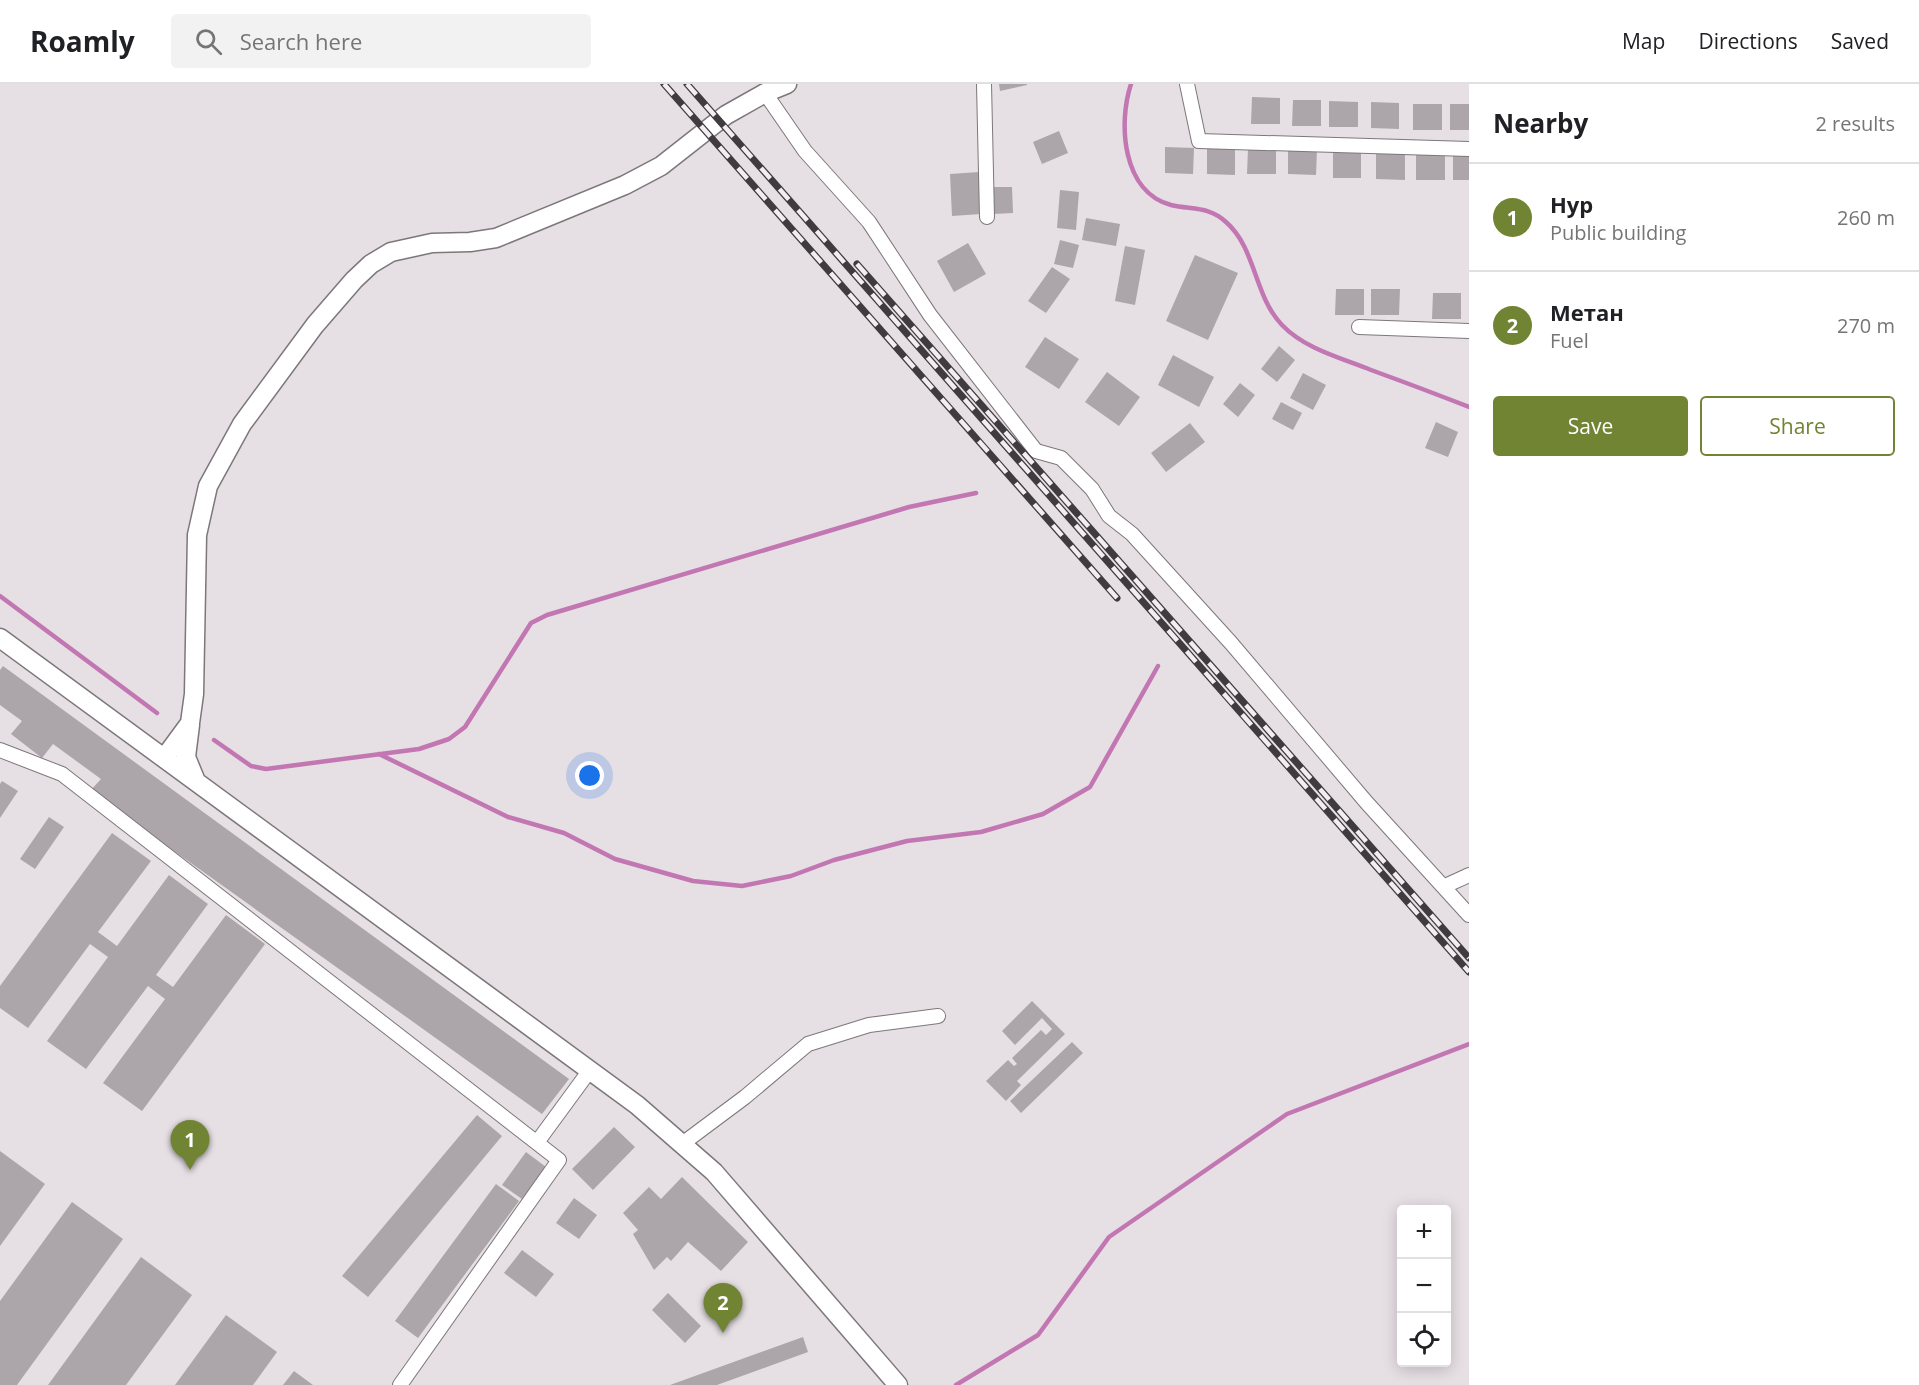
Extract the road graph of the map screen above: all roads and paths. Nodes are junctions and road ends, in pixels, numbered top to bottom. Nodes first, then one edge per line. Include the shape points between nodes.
1 (787, 84) edge
2 (984, 84) edge
3 (1187, 84) edge
4 (765, 93) junction
5 (1469, 149) edge
6 (987, 217) dead end
7 (1359, 327) dead end
8 (1469, 331) edge
9 (0, 638) edge
10 (190, 723) junction
11 (0, 750) edge
12 (165, 757) junction
13 (195, 780) junction
14 (1469, 875) edge
15 (1445, 886) junction
16 (1469, 915) edge
17 (938, 1016) dead end
18 (590, 1070) junction
19 (538, 1141) junction
20 (682, 1143) junction
21 (400, 1385) edge
22 (898, 1385) edge

1 - 4 main road
2 - 6 street
3 - 5 street via 1198,141
4 - 10 main road via 726,115 661,166 625,185 496,238 432,243 391,252 354,280 315,324 242,424 208,486 197,535
4 - 15 street via 805,151 869,222 930,315 1035,451 1061,458 1092,489 1109,516 1132,534 1231,643 1367,803
7 - 8 street
9 - 12 main road
10 - 12 main road
10 - 13 main road via 186,757
11 - 19 street via 62,774
12 - 13 main road
13 - 18 main road
14 - 15 street
15 - 16 street
17 - 20 street via 869,1025 808,1044
18 - 19 street
18 - 20 main road
19 - 21 street via 560,1160
20 - 22 main road via 714,1172

